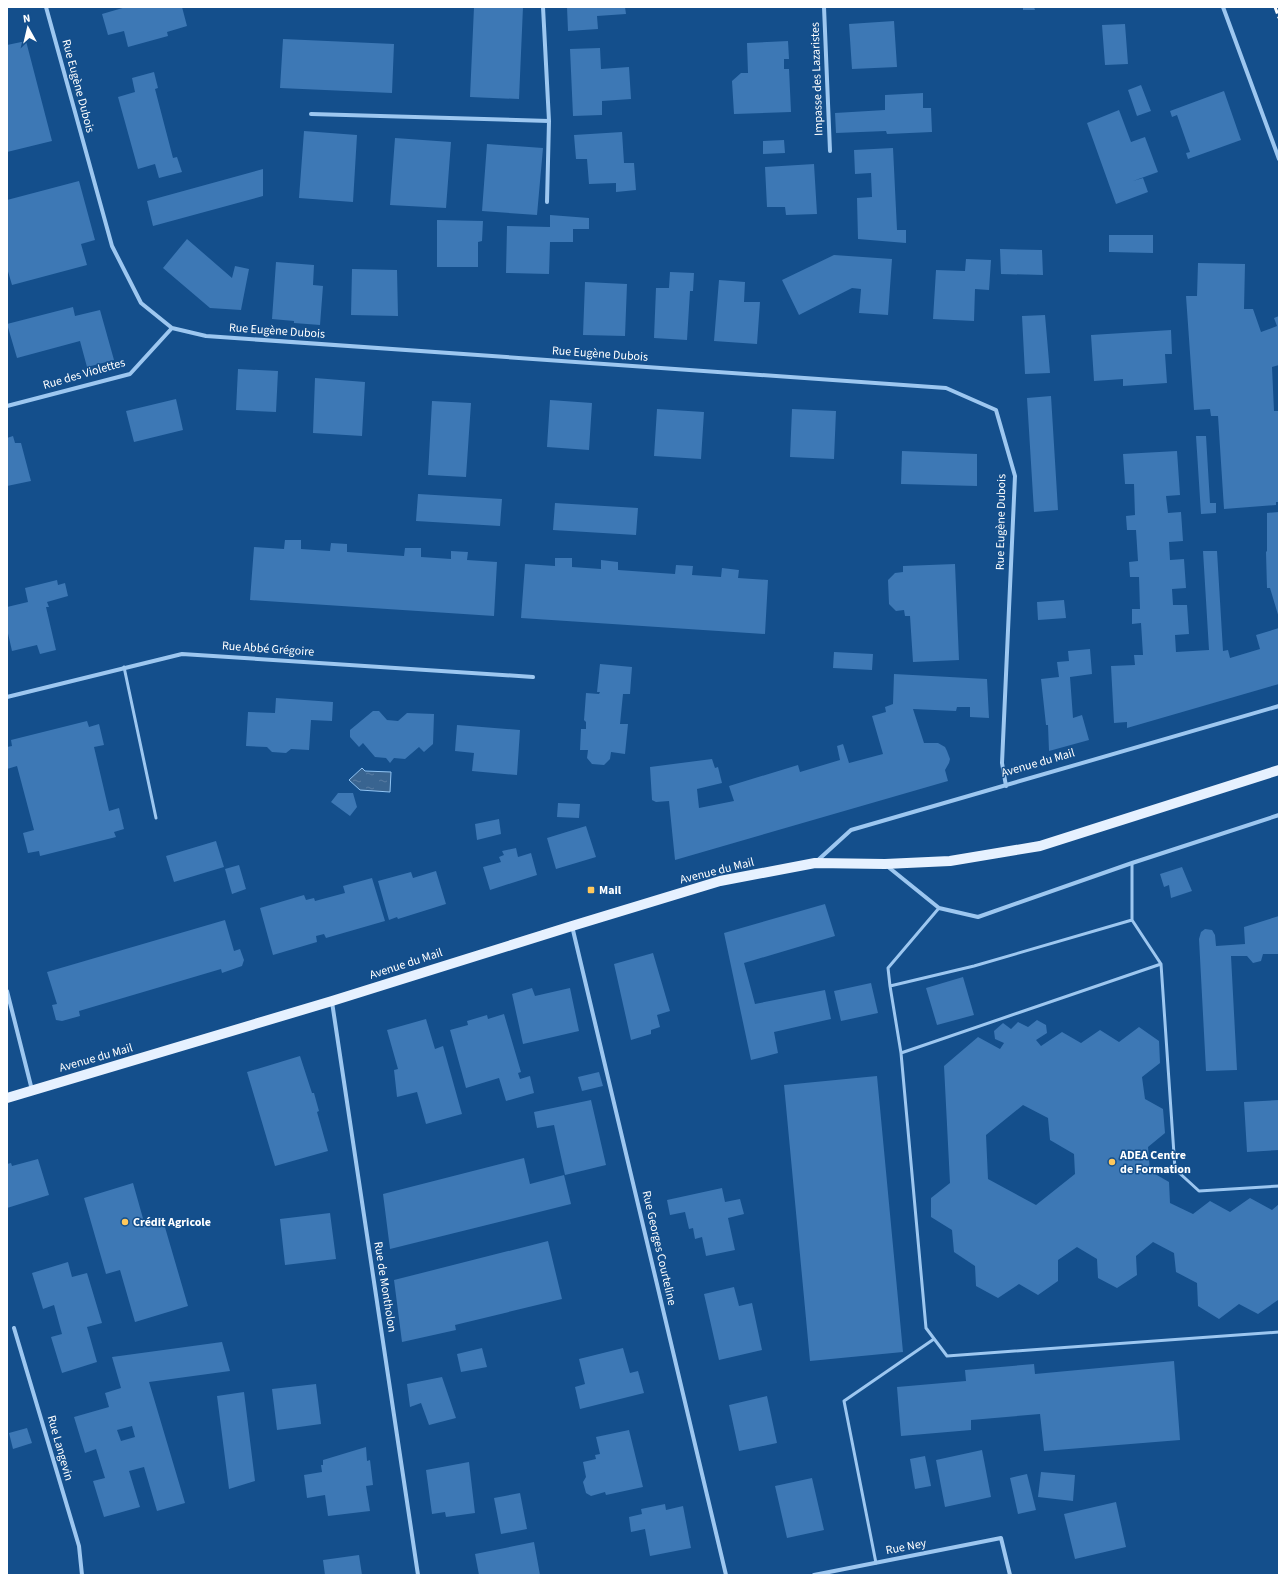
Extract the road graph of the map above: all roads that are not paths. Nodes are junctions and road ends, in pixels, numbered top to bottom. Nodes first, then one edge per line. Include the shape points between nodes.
1 (46, 7) edge
2 (543, 7) edge
3 (824, 7) edge
4 (1223, 7) edge
5 (311, 114) dead end
6 (549, 121) junction
7 (830, 151) dead end
8 (1279, 159) edge
9 (548, 202) dead end
10 (172, 328) junction
11 (7, 406) edge
12 (124, 667) junction
13 (533, 677) dead end
14 (7, 697) edge
15 (1279, 706) edge
16 (1279, 770) edge
17 (1006, 786) junction
18 (1279, 815) edge
19 (156, 818) dead end
20 (814, 863) junction
21 (885, 864) junction
22 (1132, 864) junction
23 (939, 908) junction
24 (1132, 920) junction
25 (572, 926) junction
26 (1161, 964) junction
27 (890, 986) junction
28 (7, 991) edge
29 (332, 1001) junction
30 (901, 1054) junction
31 (32, 1090) junction
32 (7, 1098) edge
33 (1279, 1186) edge
34 (14, 1328) dead end
35 (1279, 1332) edge
36 (934, 1339) junction
37 (876, 1563) junction
38 (82, 1575) edge
39 (418, 1575) edge
40 (726, 1575) edge
41 (814, 1575) edge
42 (1010, 1575) edge

1 - 10 street, Rue Eugène Dubois via 112,246 141,303
2 - 6 street
3 - 7 street, Impasse des Lazaristes
4 - 8 street
5 - 6 street
6 - 9 street
10 - 11 street, Rue des Violettes via 130,374
10 - 17 street, Rue Eugène Dubois via 206,336 946,388 996,410 1014,476 1002,763
12 - 13 street, Rue Abbé Grégoire via 182,654
12 - 14 street, Rue Abbé Grégoire
12 - 19 lane
15 - 17 street, Avenue du Mail
16 - 21 main road, Avenue du Mail via 1040,846 950,861
17 - 20 street, Avenue du Mail via 850,830
18 - 22 street
20 - 21 main road, Avenue du Mail
20 - 25 main road, Avenue du Mail via 720,881
21 - 23 street
22 - 23 street via 978,917
22 - 24 lane
23 - 27 lane via 888,968
24 - 26 lane
24 - 27 lane via 974,966
25 - 29 main road, Avenue du Mail
25 - 40 street, Rue Georges Courteline
26 - 30 lane
26 - 33 lane via 1175,1169 1199,1191
27 - 30 lane
28 - 31 street
29 - 31 main road, Avenue du Mail
29 - 39 street, Rue de Montholon
30 - 36 lane via 926,1328
31 - 32 main road, Avenue du Mail
34 - 38 street, Rue Langevin via 79,1546
35 - 36 lane via 947,1356
36 - 37 lane via 844,1401
37 - 41 street, Rue Ney
37 - 42 street, Rue Ney via 1001,1538

